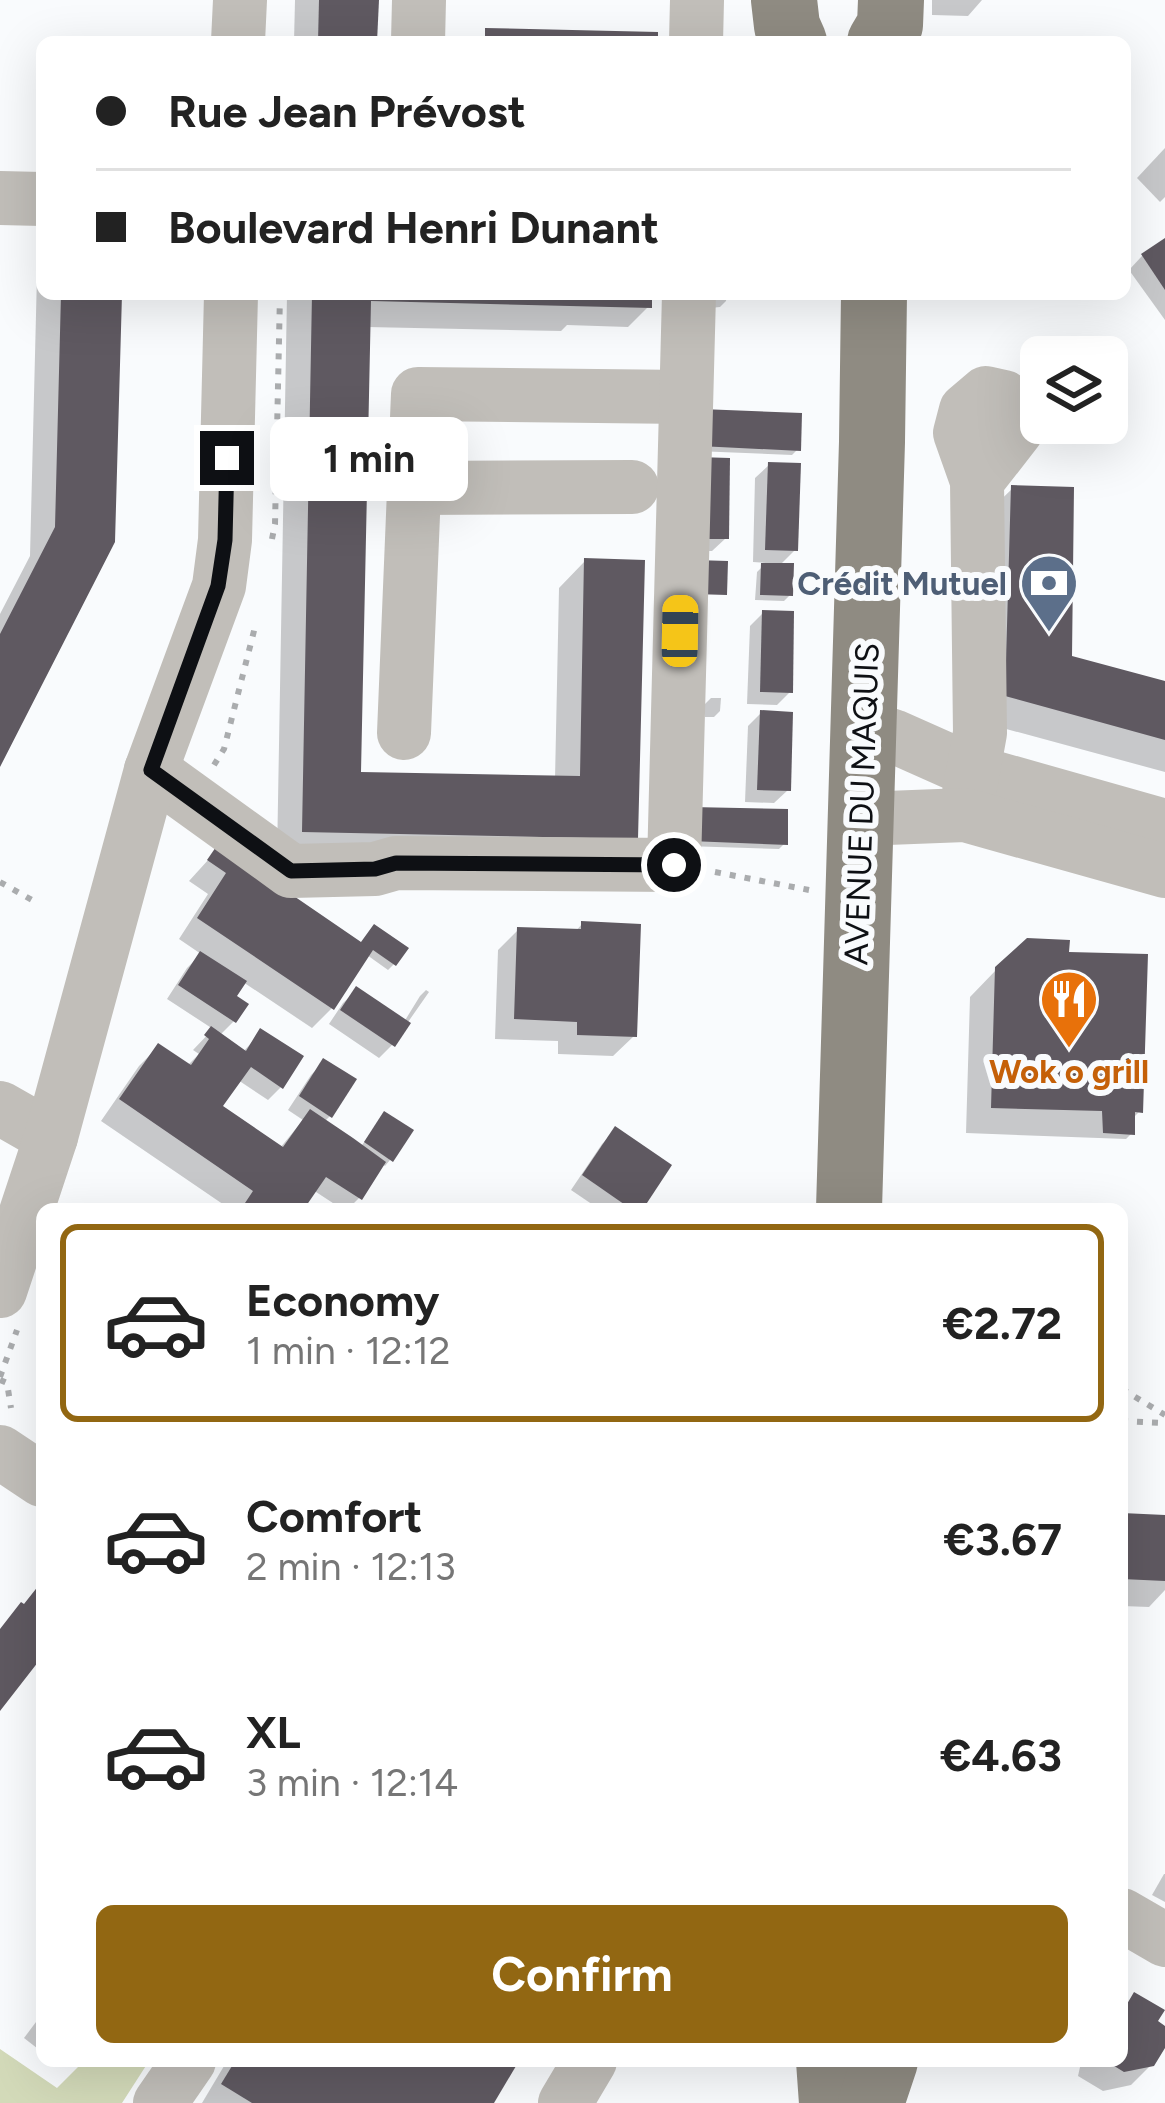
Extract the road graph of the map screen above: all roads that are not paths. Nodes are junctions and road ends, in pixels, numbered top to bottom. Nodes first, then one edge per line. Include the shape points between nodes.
1 (240, 0) edge
2 (419, 0) edge
3 (698, 0) edge
4 (784, 0) edge
5 (891, 0) edge
6 (238, 36) edge
7 (418, 36) edge
8 (696, 36) edge
9 (792, 36) edge
10 (884, 36) edge
11 (0, 198) edge
12 (36, 199) edge
13 (231, 300) edge
14 (689, 300) edge
15 (845, 300) edge
16 (874, 300) edge
17 (686, 397) junction
18 (871, 400) junction
19 (977, 481) dead end
20 (632, 487) dead end
21 (414, 488) junction
22 (863, 726) junction
23 (404, 734) dead end
24 (151, 770) junction
25 (970, 794) junction
26 (861, 820) junction
27 (1165, 826) edge
28 (1165, 871) edge
29 (0, 1108) edge
30 (51, 1137) junction
31 (849, 1203) edge
32 (0, 1291) edge
33 (0, 1452) edge
34 (36, 1476) edge
35 (1128, 1918) edge
36 (1165, 1940) edge
37 (185, 2067) edge
38 (586, 2067) edge
39 (829, 2067) edge
40 (884, 2067) edge
41 (160, 2103) edge
42 (565, 2103) edge
43 (832, 2103) edge
44 (871, 2103) edge

1 - 6 street
2 - 7 street
3 - 8 street
4 - 9 main road
5 - 10 main road
11 - 12 street
13 - 24 street via 218,586
14 - 17 street
15 - 18 main road, AVENUE DU MAQUIS
16 - 18 main road, AVENUE DU MAQUIS
17 - 21 street via 418,394
17 - 24 street via 674,865 396,863 291,871
18 - 22 main road, AVENUE DU MAQUIS
19 - 25 street via 980,708
20 - 21 street
21 - 23 street
22 - 25 street via 892,736
22 - 26 main road, AVENUE DU MAQUIS
24 - 30 street
25 - 26 street
25 - 27 street
25 - 28 street
26 - 31 main road, AVENUE DU MAQUIS
29 - 30 street
30 - 32 street
33 - 34 street
35 - 36 street
37 - 41 street
38 - 42 street
39 - 43 main road
40 - 44 main road

